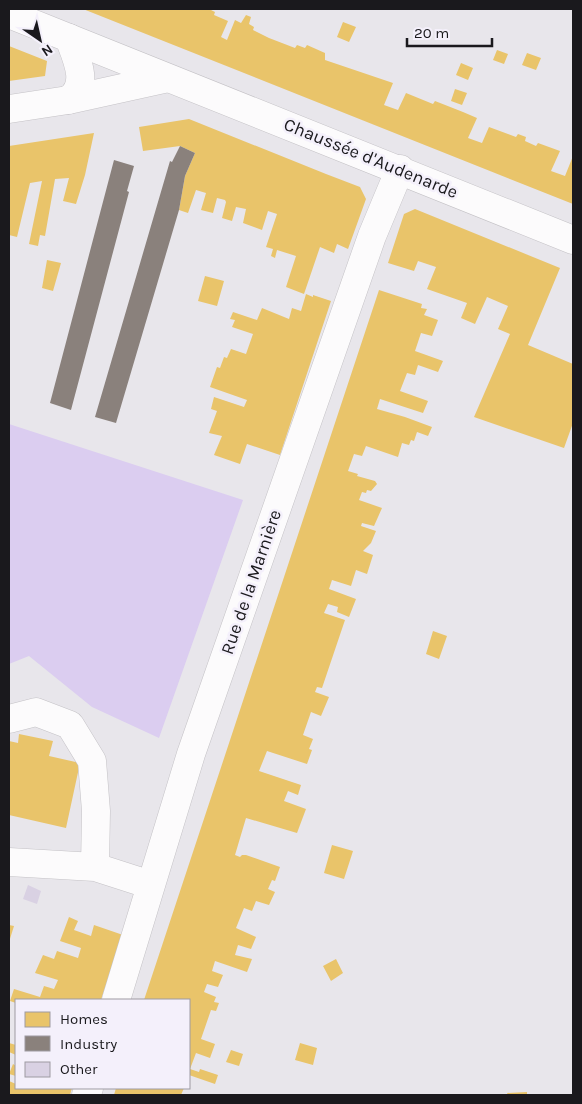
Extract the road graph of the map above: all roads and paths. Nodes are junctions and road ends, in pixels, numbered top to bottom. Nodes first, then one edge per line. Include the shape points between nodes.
1 (9, 14) edge
2 (69, 38) junction
3 (168, 78) junction
4 (68, 100) junction
5 (9, 109) edge
6 (400, 169) junction
7 (573, 240) edge
8 (9, 718) edge
9 (9, 862) edge
10 (95, 867) junction
11 (151, 885) junction
12 (116, 999) edge

1 - 2 street, Chaussée d'Audenarde
2 - 3 street, Chaussée d'Audenarde
2 - 4 street via 80,70 80,83 75,96
3 - 4 street
3 - 6 street, Chaussée d'Audenarde
4 - 5 street
6 - 7 street, Chaussée d'Audenarde
6 - 11 street, Rue de la Marnière via 372,236 194,744
8 - 10 street via 36,712 70,725 92,761 96,811
9 - 10 street
10 - 11 street
11 - 12 street, Rue de la Marnière

